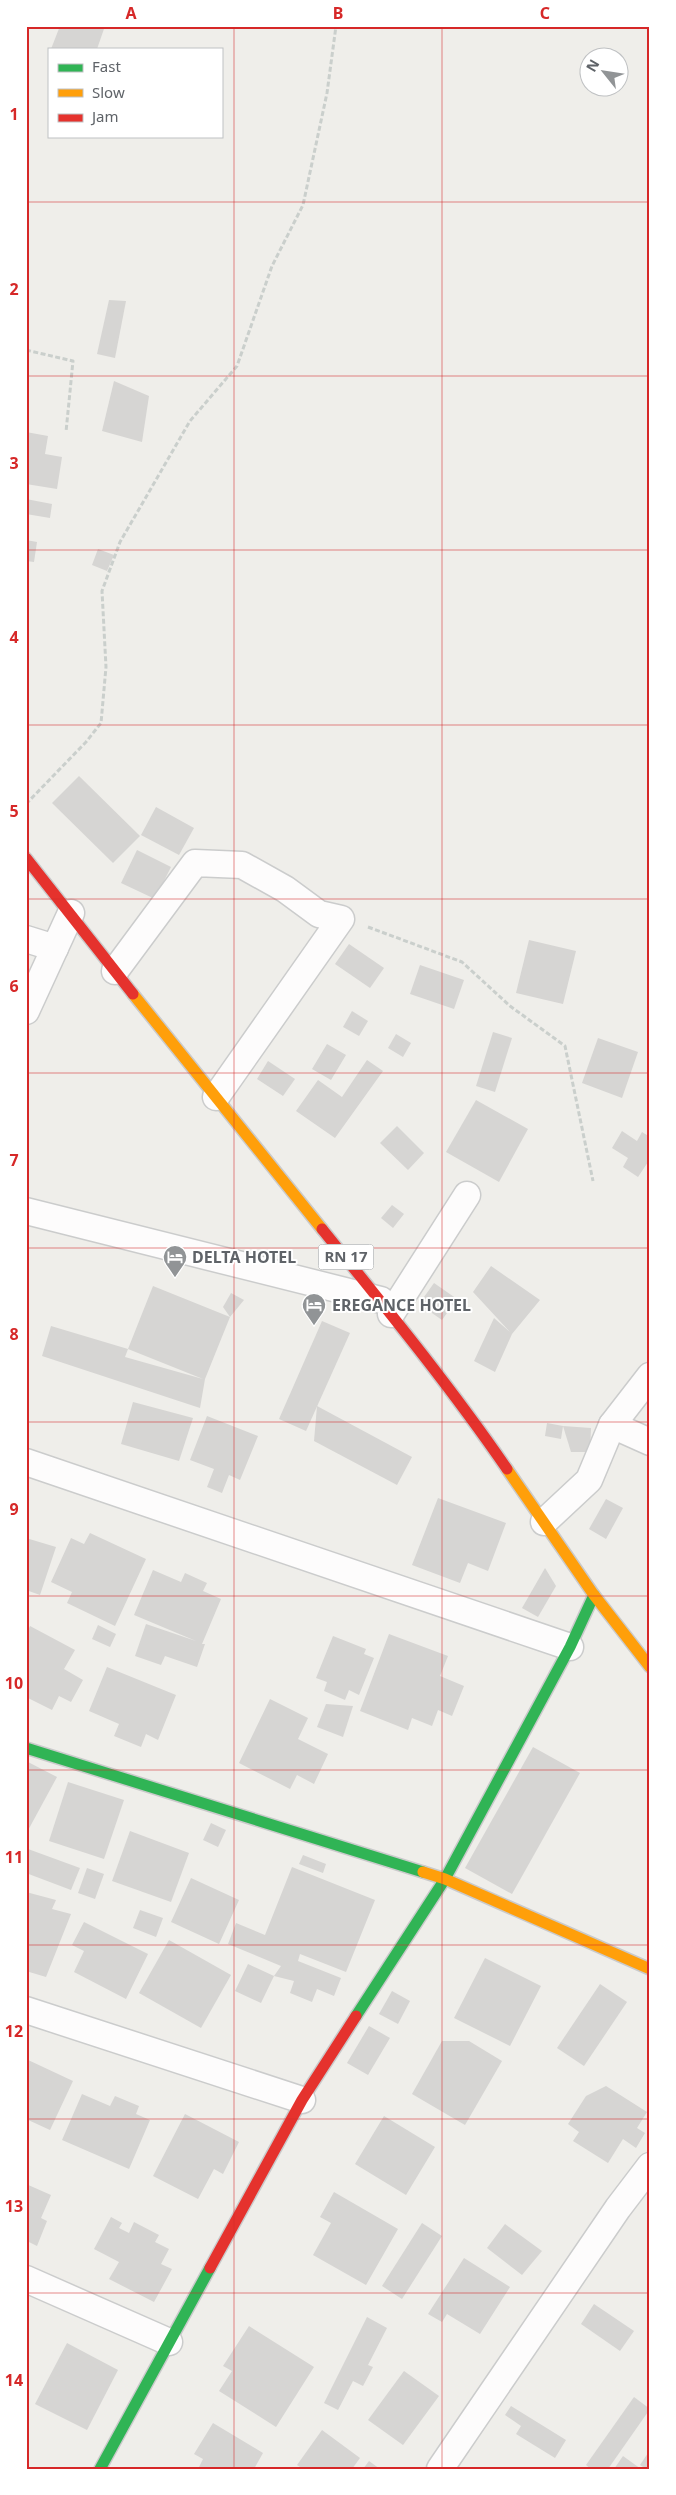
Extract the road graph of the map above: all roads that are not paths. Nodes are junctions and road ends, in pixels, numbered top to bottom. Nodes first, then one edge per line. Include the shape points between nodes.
1 (26, 858) edge
2 (71, 913) junction
3 (26, 940) edge
4 (55, 948) junction
5 (115, 971) junction
6 (26, 1011) edge
7 (216, 1097) junction
8 (467, 1195) dead end
9 (26, 1211) edge
10 (386, 1307) junction
11 (650, 1376) edge
12 (612, 1425) junction
13 (650, 1442) edge
14 (26, 1462) edge
15 (544, 1522) junction
16 (594, 1595) junction
17 (570, 1647) junction
18 (650, 1667) edge
19 (26, 1748) edge
20 (445, 1879) junction
21 (650, 1969) edge
22 (26, 2010) edge
23 (302, 2100) junction
24 (650, 2166) edge
25 (26, 2279) edge
26 (169, 2342) junction
27 (100, 2469) edge
28 (440, 2469) edge

1 - 2 street, RN 17
2 - 4 street
2 - 5 street, RN 17
3 - 4 street
4 - 6 street
5 - 7 street, RN 17
5 - 7 street via 195,863 242,865 285,888 319,914 341,920
7 - 10 street, RN 17
8 - 10 street
9 - 10 street
10 - 15 street, RN 17 via 481,1430
11 - 12 street
12 - 13 street
12 - 15 street via 589,1480
14 - 17 street
15 - 16 street, RN 17
16 - 17 street
16 - 18 street, RN 17
17 - 20 street
19 - 20 street
20 - 21 street
20 - 23 street
22 - 23 street
23 - 26 street
24 - 28 street
25 - 26 street
26 - 27 street

